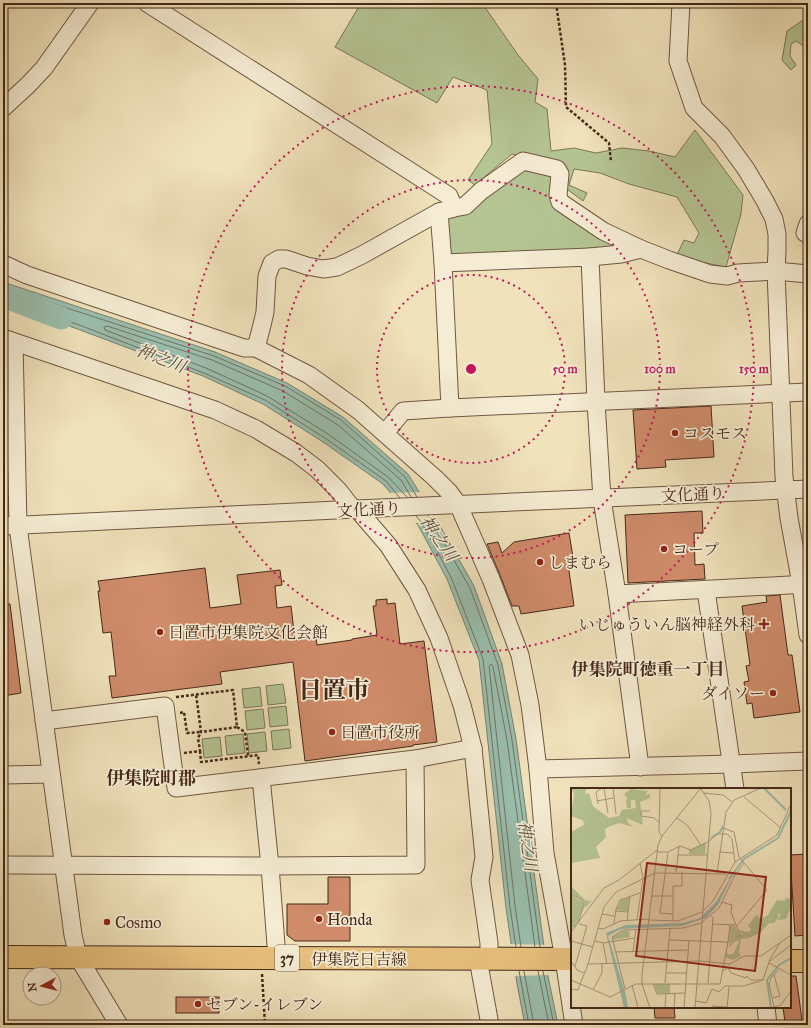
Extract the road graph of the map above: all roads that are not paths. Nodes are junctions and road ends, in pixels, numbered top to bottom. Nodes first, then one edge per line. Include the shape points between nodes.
1 (90, 3) edge
2 (147, 3) edge
3 (681, 3) edge
4 (3, 108) edge
5 (447, 210) junction
6 (808, 224) edge
7 (808, 234) edge
8 (641, 249) junction
9 (590, 257) junction
10 (444, 263) junction
11 (3, 264) edge
12 (776, 271) junction
13 (808, 274) edge
14 (9, 340) edge
15 (256, 348) junction
16 (808, 392) edge
17 (780, 393) junction
18 (596, 402) junction
19 (450, 408) junction
20 (10, 422) edge
21 (385, 433) junction
22 (808, 489) edge
23 (786, 490) junction
24 (602, 499) junction
25 (458, 504) junction
26 (359, 509) junction
27 (11, 526) edge
28 (804, 584) edge
29 (706, 590) junction
30 (617, 594) junction
31 (808, 635) edge
32 (44, 721) junction
33 (473, 748) junction
34 (415, 759) junction
35 (808, 761) edge
36 (732, 764) junction
37 (640, 767) junction
38 (538, 769) junction
39 (51, 774) junction
40 (3, 775) edge
41 (261, 778) junction
42 (735, 788) edge
43 (3, 865) edge
44 (63, 865) junction
45 (270, 866) junction
46 (3, 957) edge
47 (78, 957) junction
48 (269, 958) junction
49 (488, 959) junction
50 (563, 959) edge
51 (791, 961) edge
52 (808, 961) edge
53 (571, 1007) edge
54 (571, 1008) edge
55 (766, 1008) edge
56 (119, 1025) edge
57 (490, 1025) edge
58 (574, 1025) edge
59 (768, 1025) edge

1 - 4 street via 44,68
2 - 5 street via 449,196
3 - 12 street via 678,61 694,108 722,136 765,201 774,219 777,234
5 - 8 street via 465,206 481,191 523,161 557,170 560,174 560,202 603,231
5 - 10 street
5 - 15 street via 337,267 323,269 286,259 272,263 267,276 265,312
6 - 7 street via 805,233
8 - 9 street
8 - 12 street via 710,274 727,276
9 - 10 street
9 - 18 street
10 - 19 street
11 - 15 street via 27,275 244,348
12 - 13 street
12 - 17 street
14 - 20 street
14 - 26 street via 215,410 256,429 296,452
15 - 21 street via 309,375
16 - 17 street
17 - 18 street
17 - 23 street
18 - 19 street
18 - 24 street
19 - 21 street via 403,411
20 - 27 street
21 - 25 street via 436,478
22 - 23 street, 文化通り
23 - 24 street, 文化通り
23 - 28 street via 789,518
24 - 25 street, 文化通り
24 - 30 street
25 - 26 street, 文化通り
25 - 38 street via 492,579 520,655 530,705
26 - 27 street, 文化通り
26 - 33 street via 388,545 418,590 440,638
27 - 32 street
28 - 29 street
28 - 31 street
29 - 30 street
29 - 36 street
30 - 37 street
32 - 39 street
32 - 41 street via 165,706 176,788
33 - 34 street
33 - 49 street via 484,857 480,880
34 - 41 street
34 - 45 street via 416,865
35 - 36 street
36 - 37 street
36 - 42 street
37 - 38 street
38 - 50 street via 546,853
39 - 40 street
39 - 44 street
41 - 45 street
43 - 44 street
44 - 45 street
44 - 47 street
45 - 48 street
46 - 47 main road, 伊集院日吉線 / 37
47 - 48 main road, 伊集院日吉線 / 37
47 - 56 street
48 - 49 main road, 伊集院日吉線 / 37
49 - 50 main road, 伊集院日吉線 / 37
49 - 57 street
50 - 53 street
51 - 52 main road
54 - 58 street
55 - 59 street

